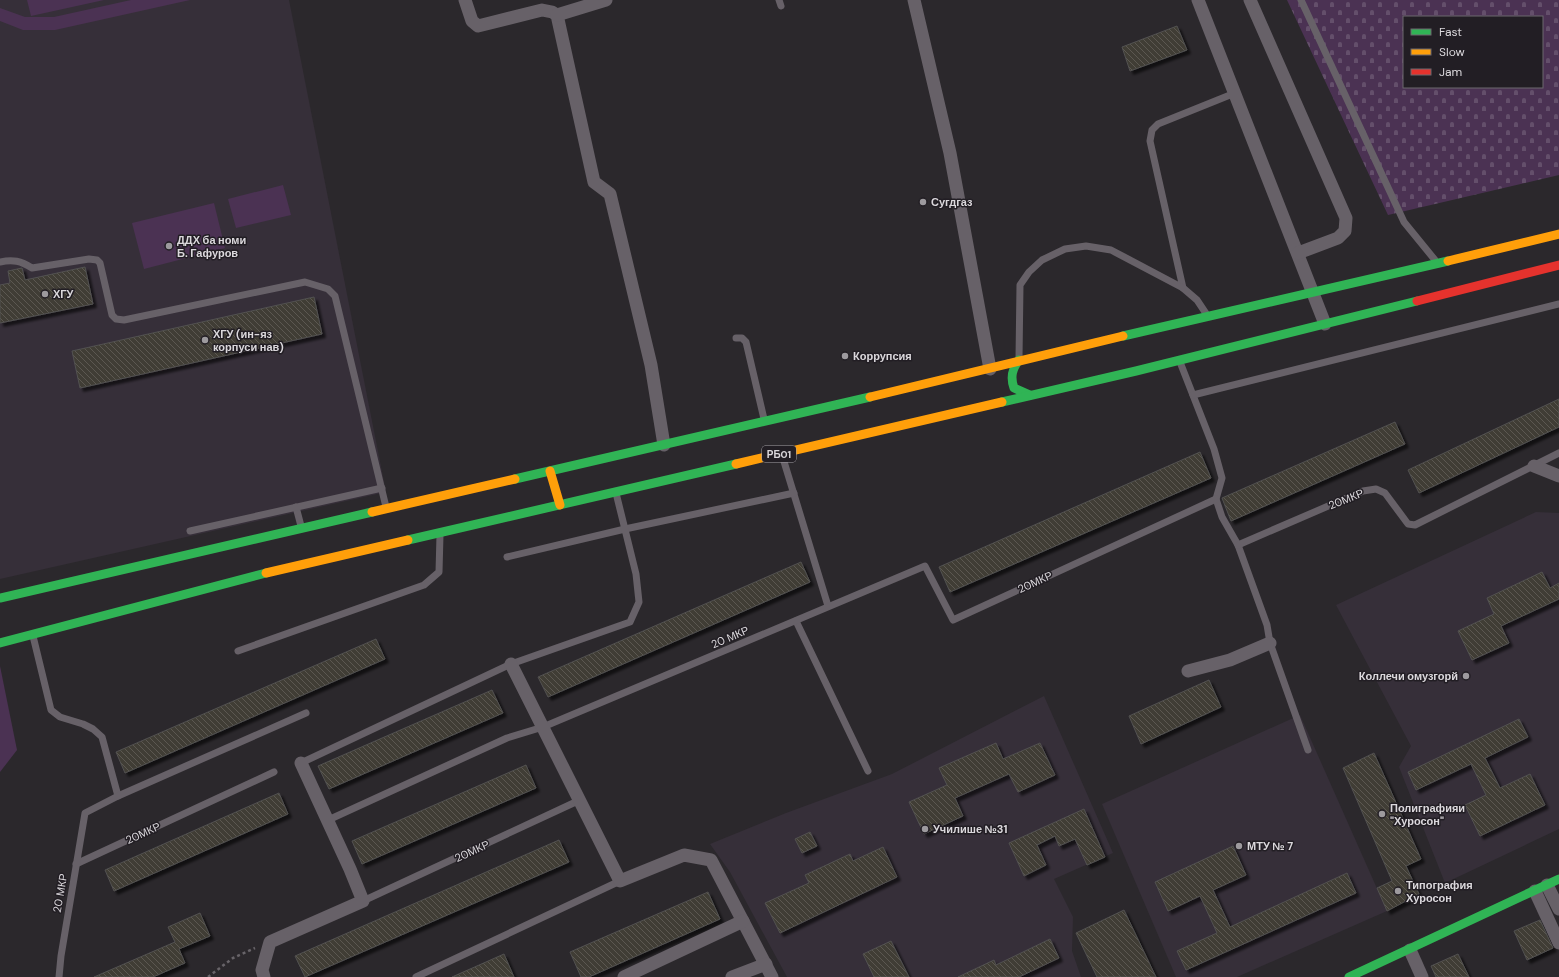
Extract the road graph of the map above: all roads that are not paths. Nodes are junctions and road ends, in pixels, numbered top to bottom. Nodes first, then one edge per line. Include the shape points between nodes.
1 (465, 0) edge
2 (606, 0) edge
3 (914, 0) edge
4 (1198, 0) edge
5 (1250, 0) edge
6 (1301, 0) edge
7 (557, 15) junction
8 (1235, 93) junction
9 (1559, 234) edge
10 (1298, 253) junction
11 (0, 262) edge
12 (1436, 262) junction
13 (1559, 265) edge
14 (1184, 288) junction
15 (1314, 292) junction
16 (1559, 304) edge
17 (1208, 316) junction
18 (1325, 324) junction
19 (736, 338) dead end
20 (1019, 360) junction
21 (1179, 360) junction
22 (998, 374) junction
23 (1030, 395) junction
24 (1193, 395) junction
25 (997, 403) junction
26 (764, 421) junction
27 (664, 445) junction
28 (782, 453) junction
29 (1559, 453) edge
30 (1534, 466) junction
31 (550, 471) junction
32 (1559, 476) edge
33 (382, 488) junction
34 (615, 492) junction
35 (794, 494) junction
36 (1216, 499) junction
37 (560, 505) junction
38 (296, 507) junction
39 (387, 509) junction
40 (302, 528) junction
41 (625, 529) junction
42 (190, 532) dead end
43 (440, 533) junction
44 (1238, 545) junction
45 (507, 557) dead end
46 (925, 566) joint
47 (0, 598) edge
48 (828, 606) junction
49 (796, 621) junction
50 (33, 635) junction
51 (0, 643) edge
52 (1270, 643) junction
53 (238, 651) dead end
54 (511, 664) junction
55 (1188, 671) dead end
56 (306, 713) dead end
57 (543, 727) junction
58 (1308, 750) dead end
59 (301, 763) joint
60 (868, 771) dead end
61 (274, 772) dead end
62 (118, 796) junction
63 (580, 800) junction
64 (326, 821) junction
65 (76, 864) junction
66 (620, 881) junction
67 (1553, 882) edge
68 (1535, 890) junction
69 (363, 902) junction
70 (1559, 909) edge
71 (743, 921) junction
72 (1559, 943) edge
73 (1410, 950) junction
74 (766, 964) junction
75 (59, 977) edge
76 (264, 977) edge
77 (416, 977) edge
78 (624, 977) edge
79 (732, 977) edge
80 (772, 977) edge
81 (1349, 977) edge
82 (1422, 977) edge

1 - 7 street via 472,21 478,26 542,10
2 - 7 street
3 - 22 street
4 - 8 street
5 - 10 street via 1346,218 1345,231 1338,238
6 - 12 lane via 1404,222
7 - 27 street via 594,182 610,194 651,365
8 - 10 street
8 - 14 lane via 1158,124 1152,130 1150,141
9 - 12 main road
10 - 15 street
11 - 33 lane via 22,262 32,268 97,260 100,263 112,315 116,319 124,320 305,282 328,289 335,296
12 - 15 main road
13 - 18 main road, РБ01
14 - 17 lane via 1197,300
14 - 20 lane via 1111,250 1086,246 1065,249 1042,260 1029,272 1020,286
15 - 17 main road
15 - 18 street
16 - 24 lane
17 - 20 main road
18 - 21 main road, РБ01
19 - 26 lane via 742,338 746,342
20 - 22 main road
20 - 23 main road via 1011,372 1011,381 1014,388
21 - 23 main road, РБ01
21 - 24 lane
22 - 25 main road via 1004,395
22 - 26 main road
23 - 25 main road, РБ01
24 - 36 lane via 1222,478
25 - 28 main road, РБ01
26 - 27 main road
27 - 31 main road
28 - 34 main road, РБ01
28 - 35 lane
29 - 30 lane, 20МКР
30 - 32 street
30 - 44 lane, 20МКР via 1415,525 1408,524 1385,493 1376,489 1363,491
31 - 37 main road
31 - 39 main road
33 - 38 lane
33 - 39 lane
34 - 37 main road, РБ01
34 - 41 lane
35 - 41 lane
35 - 48 lane
36 - 44 lane via 1222,517
36 - 46 lane, 20МКР via 953,620
37 - 43 main road, РБ01
38 - 40 lane
38 - 42 lane
39 - 40 main road
40 - 47 main road
41 - 45 lane
41 - 54 lane via 636,574 639,602 630,622
43 - 50 main road, РБ01 via 254,576
43 - 53 lane via 439,572 424,585
44 - 52 lane via 1267,625
46 - 48 lane, 20 МКР
48 - 49 lane, 20 МКР
49 - 57 lane, 20 МКР
49 - 60 lane
50 - 51 main road, РБ01
50 - 62 lane via 50,710 60,717 94,729 102,738
52 - 55 street via 1230,660
52 - 58 lane
54 - 57 street
54 - 59 lane
56 - 62 lane
57 - 63 street
57 - 64 lane via 507,738
59 - 64 street
61 - 65 lane, 20МКР
62 - 65 lane, 20 МКР via 85,813
63 - 66 street
63 - 69 lane, 20МКР
64 - 69 street
65 - 75 lane, 20 МКР
66 - 71 street via 684,855 711,860
66 - 77 lane
67 - 68 main road
67 - 70 street
68 - 72 street
68 - 73 main road
69 - 76 street, 20МКР via 270,942 262,970
71 - 74 street
71 - 78 street
73 - 81 main road
73 - 82 street
74 - 79 street
74 - 80 street

